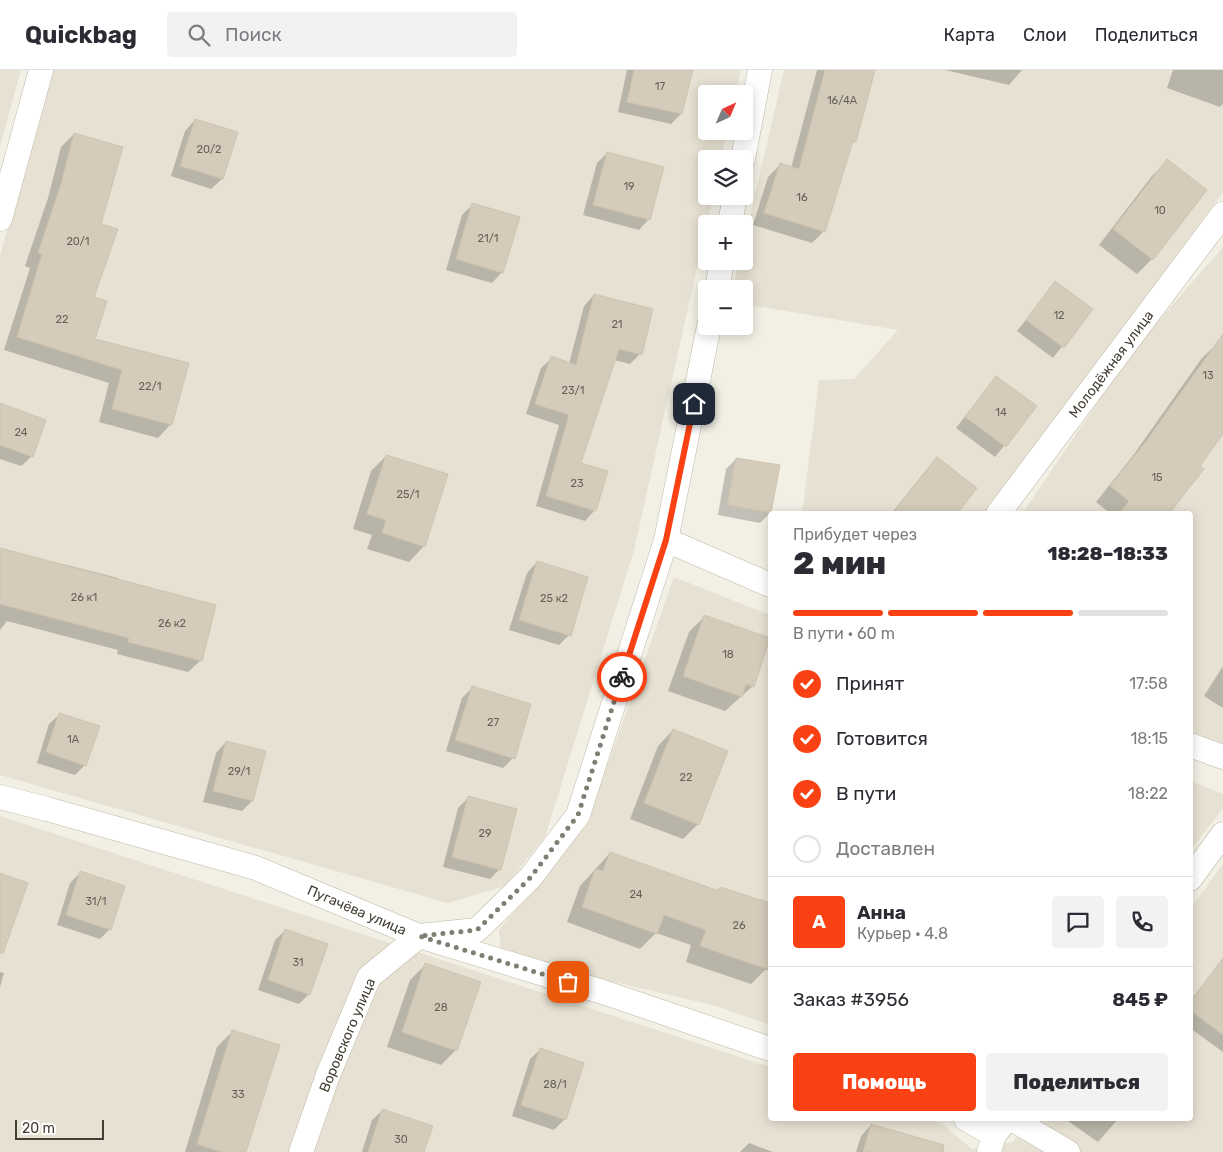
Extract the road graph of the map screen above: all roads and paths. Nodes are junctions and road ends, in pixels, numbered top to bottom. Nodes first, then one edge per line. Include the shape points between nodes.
1 (41, 70) edge
2 (760, 70) edge
3 (745, 150) edge
4 (1223, 214) edge
5 (0, 219) edge
6 (707, 335) edge
7 (1000, 511) edge
8 (666, 540) junction
9 (768, 583) edge
10 (1193, 746) edge
11 (1223, 758) edge
12 (0, 798) edge
13 (1223, 834) edge
14 (1193, 875) edge
15 (419, 936) junction
16 (768, 1048) edge
17 (970, 1121) edge
18 (1015, 1121) edge
19 (997, 1135) edge
20 (301, 1152) edge
21 (1068, 1152) edge

1 - 5 street
2 - 3 street
4 - 7 street, Молодёжная улица
6 - 8 street
8 - 9 street
8 - 15 street via 578,815 530,878 477,930
10 - 11 street
12 - 15 street, Пугачёва улица via 47,808 256,868
13 - 14 street
15 - 16 street, Пугачёва улица
15 - 20 street, Воровского улица via 369,977 328,1075
17 - 19 street
18 - 21 street

